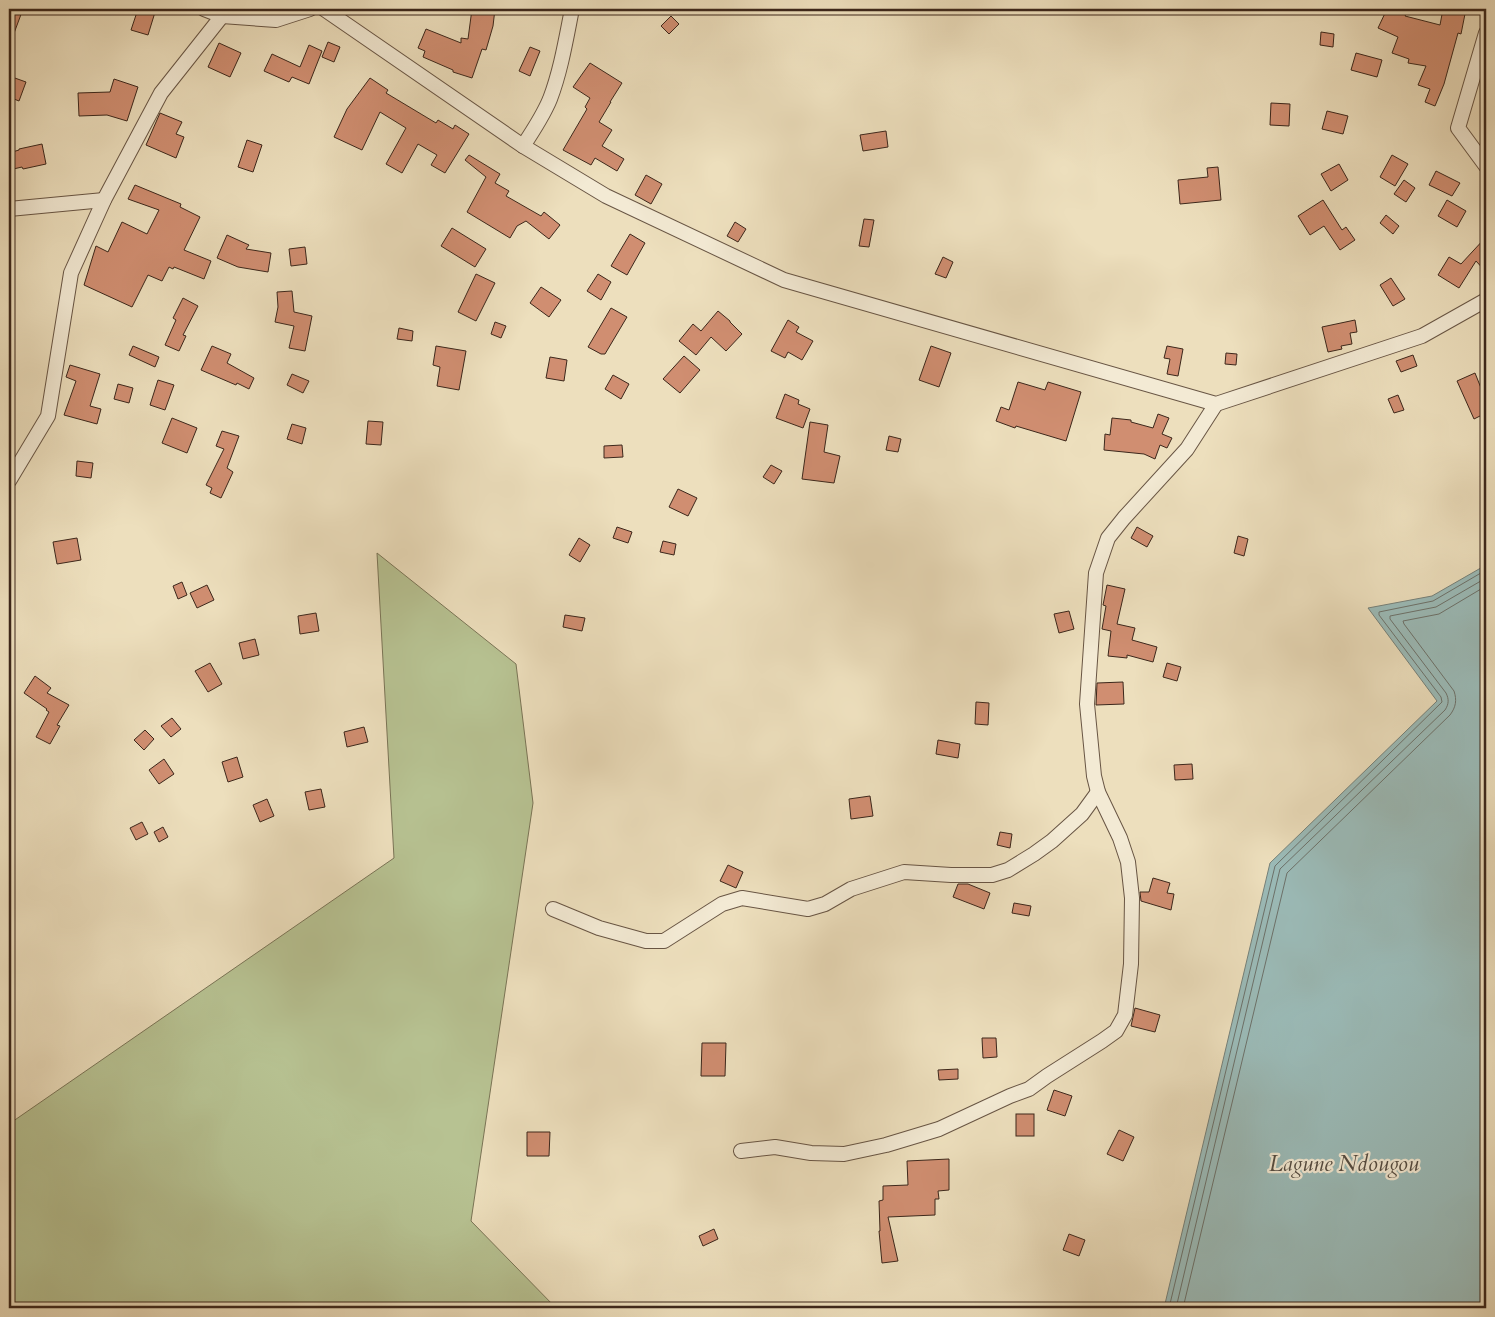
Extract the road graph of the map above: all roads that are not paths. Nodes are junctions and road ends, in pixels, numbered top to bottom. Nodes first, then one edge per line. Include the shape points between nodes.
1 (204, 9) edge
2 (310, 9) edge
3 (324, 9) edge
4 (572, 9) edge
5 (222, 12) edge
6 (1486, 33) edge
7 (523, 146) junction
8 (1486, 166) edge
9 (104, 200) junction
10 (9, 209) edge
11 (1486, 300) edge
12 (1216, 404) junction
13 (9, 481) edge
14 (1098, 792) junction
15 (553, 909) dead end
16 (741, 1152) dead end

1 - 5 street
2 - 5 street via 276,20
3 - 7 street
4 - 7 street via 550,100
5 - 9 street via 161,93
6 - 8 street via 1458,128
7 - 12 street via 606,196 784,280
9 - 10 street
9 - 13 street via 71,273 48,416
11 - 12 street via 1422,336
12 - 14 street via 1187,449 1108,538 1096,573 1087,704
14 - 15 street via 1082,814 1034,854 1008,870 992,874 951,876 904,872 850,889 825,904 808,909 742,898 722,904 664,940 646,942 599,928
14 - 16 street via 1128,862 1132,898 1131,964 1125,1015 1116,1030 1029,1089 940,1129 844,1154 775,1147

